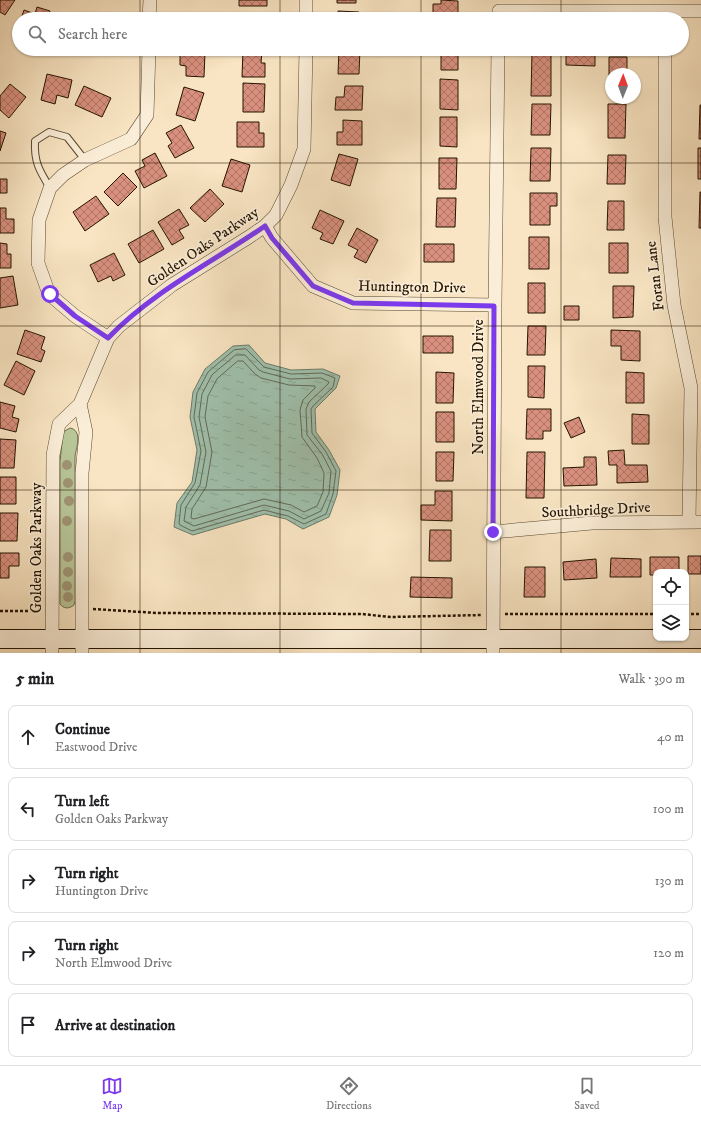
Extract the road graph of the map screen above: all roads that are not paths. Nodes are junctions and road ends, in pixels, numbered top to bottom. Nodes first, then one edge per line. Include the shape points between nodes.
1 (150, 0) edge
2 (306, 0) edge
3 (499, 10) edge
4 (701, 11) edge
5 (149, 12) edge
6 (306, 12) edge
7 (609, 12) edge
8 (689, 12) edge
9 (149, 56) edge
10 (306, 56) edge
11 (498, 56) edge
12 (665, 56) edge
13 (85, 160) junction
14 (50, 188) junction
15 (265, 226) junction
16 (494, 306) junction
17 (108, 338) junction
18 (80, 404) junction
19 (695, 522) edge
20 (493, 532) junction
21 (0, 639) edge
22 (701, 639) edge
23 (52, 646) edge
24 (82, 646) edge
25 (494, 646) edge

1 - 5 street
2 - 6 street
3 - 7 street
4 - 8 street
9 - 13 street via 147,115 131,139
10 - 15 street, Golden Oaks Parkway via 304,149 291,186 276,215
11 - 16 street, North Elmwood Drive
12 - 19 street, Foran Lane via 665,217 674,305 691,388
13 - 14 street via 63,175
13 - 14 lane via 67,137 49,132 35,141 34,153 38,168
14 - 17 street via 39,220 38,263 50,294 75,316
15 - 16 street, Huntington Drive via 272,238 313,286 353,303
15 - 17 street, Golden Oaks Parkway via 172,285 119,326
16 - 20 street, North Elmwood Drive
17 - 18 street, Golden Oaks Parkway
18 - 23 street, Golden Oaks Parkway via 59,424 53,455
18 - 24 street via 86,432 82,473
19 - 20 street, Southbridge Drive via 592,523
20 - 25 street, North Elmwood Drive
21 - 23 main road
22 - 25 main road
23 - 24 main road
24 - 25 main road

